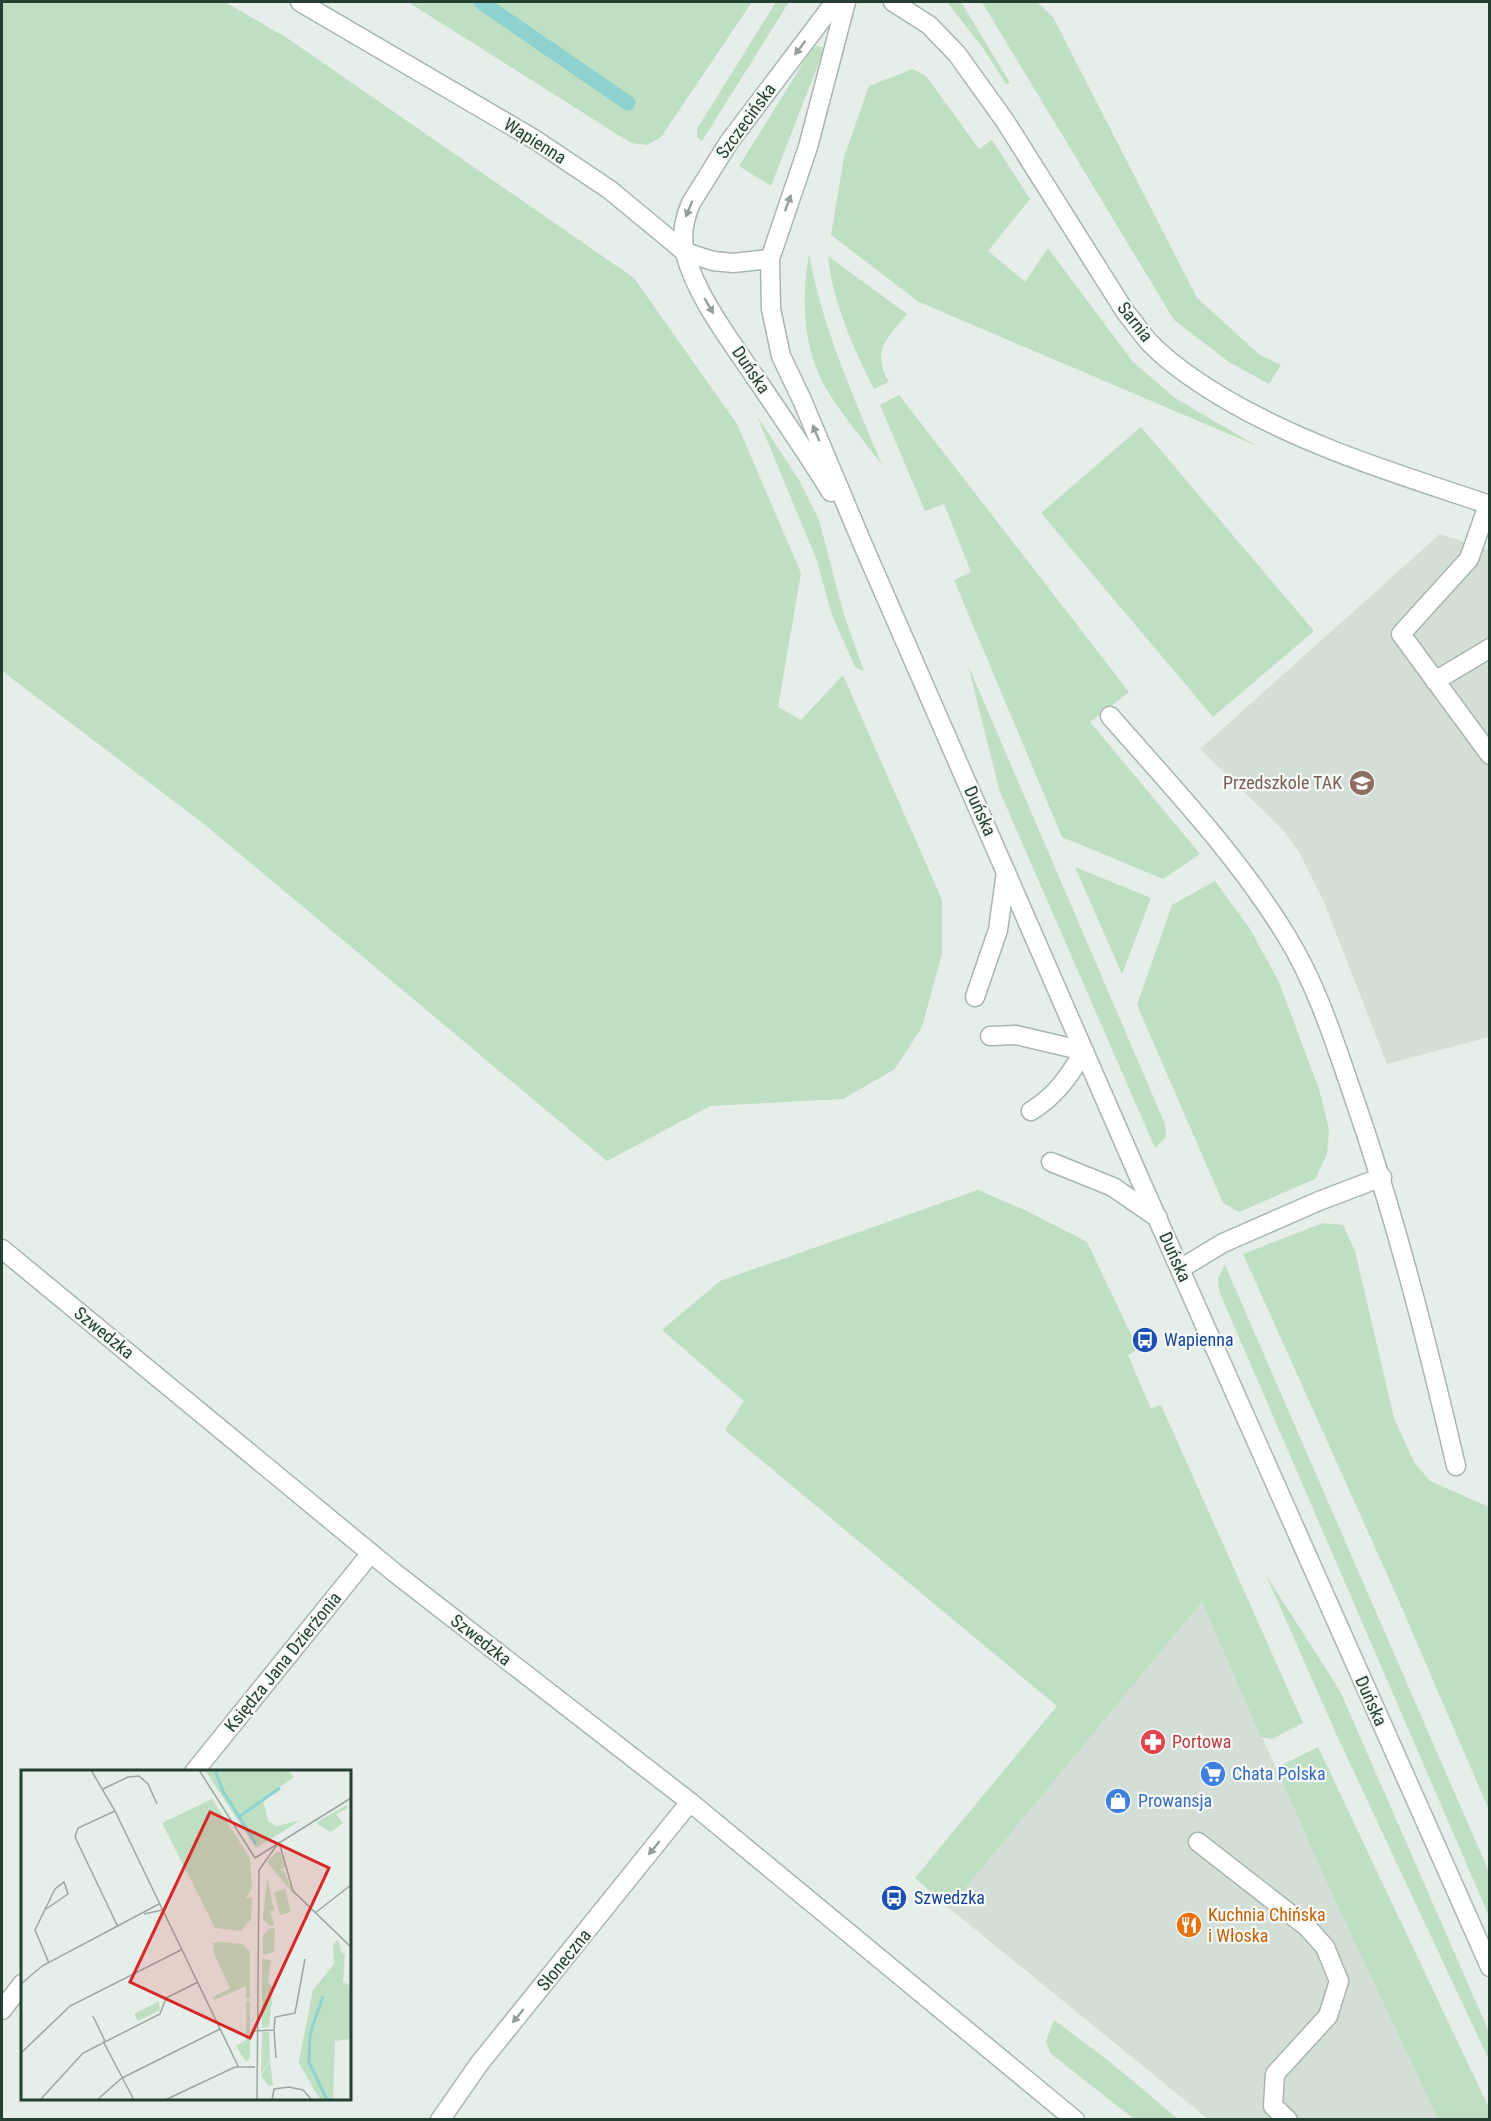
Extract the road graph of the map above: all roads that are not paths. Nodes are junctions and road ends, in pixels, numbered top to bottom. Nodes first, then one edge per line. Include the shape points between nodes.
1 (300, 2) edge
2 (835, 2) edge
3 (846, 2) edge
4 (893, 2) edge
5 (685, 252) junction
6 (770, 259) junction
7 (1489, 505) edge
8 (863, 545) junction
9 (1490, 648) edge
10 (1435, 681) junction
11 (1110, 716) dead end
12 (1490, 755) edge
13 (1006, 872) junction
14 (975, 997) dead end
15 (990, 1036) dead end
16 (1084, 1051) junction
17 (1031, 1111) dead end
18 (1051, 1162) dead end
19 (1382, 1177) junction
20 (1158, 1218) junction
21 (2, 1249) edge
22 (1180, 1269) junction
23 (1456, 1466) dead end
24 (371, 1553) junction
25 (196, 1770) edge
26 (690, 1803) junction
27 (1198, 1842) dead end
28 (1490, 1967) edge
29 (21, 1985) edge
30 (2, 2010) edge
31 (440, 2120) edge
32 (1075, 2120) edge
33 (1288, 2120) edge

1 - 5 street, Wapienna via 534,139 610,190
2 -> 5 street, Szczecińska via 729,142 691,203 684,224
6 -> 3 street via 808,147
4 - 7 street, Sarnia via 929,25 957,54 1001,115 1126,313 1177,366 1237,406 1300,438
5 - 6 street, Wapienna via 732,263
5 -> 8 street, Duńska via 700,290 719,322 804,448
8 -> 6 street, Duńska via 781,356 771,309
7 - 10 street via 1469,559 1401,634
8 - 13 street, Duńska
9 - 10 street
10 - 12 street
11 - 19 street via 1226,849 1287,937 1325,1016
13 - 14 street via 998,930
13 - 16 street, Duńska
15 - 16 street via 1016,1035
16 - 17 street via 1045,1103
16 - 20 street, Duńska
18 - 20 street via 1113,1187
19 - 22 street via 1223,1243
19 - 23 street
20 - 22 street, Duńska
21 - 24 street, Szwedzka
22 - 28 street, Duńska
24 - 25 street, Księdza Jana Dzierżonia
24 - 26 street, Szwedzka
26 -> 31 street, Słoneczna via 479,2064
26 - 32 street, Szwedzka
27 - 33 street via 1307,1927 1325,1947 1339,1981 1328,2016 1275,2074 1273,2106
29 - 30 street

